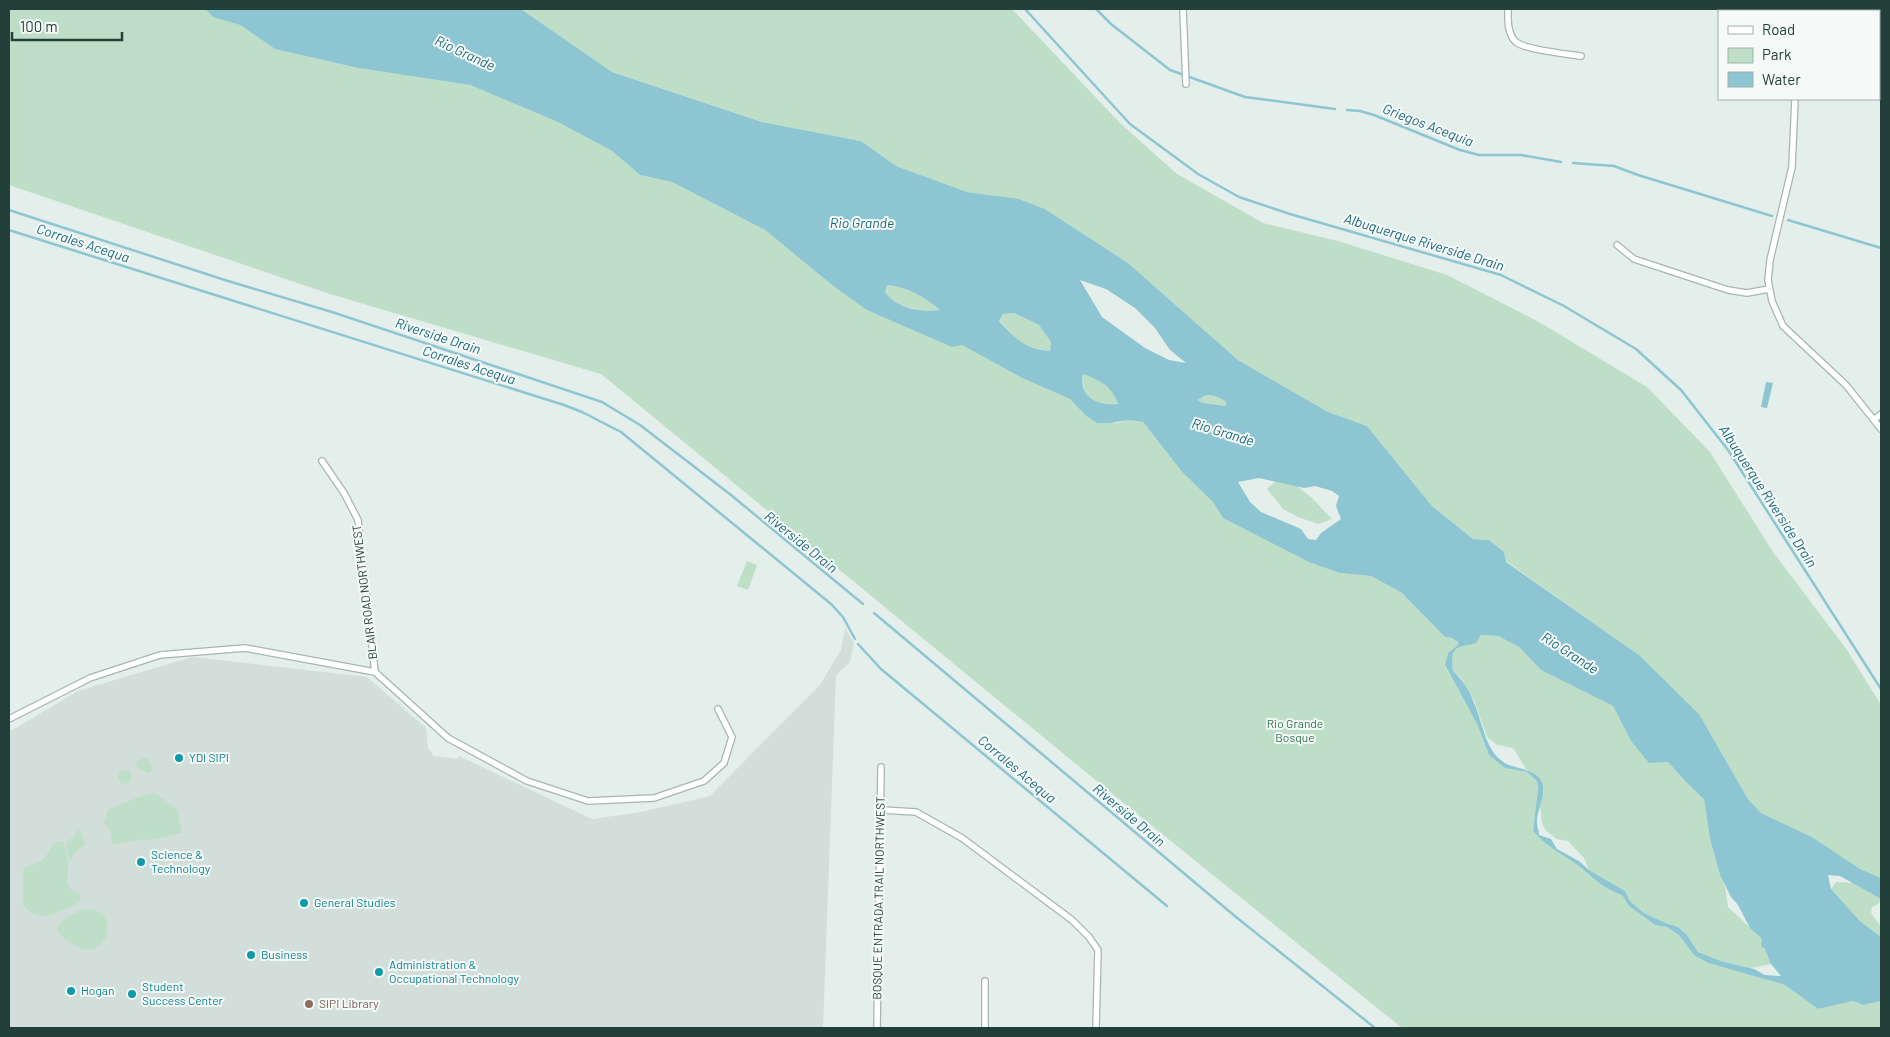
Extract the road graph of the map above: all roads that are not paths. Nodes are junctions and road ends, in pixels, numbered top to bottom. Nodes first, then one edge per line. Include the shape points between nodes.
1 (1183, 9) edge
2 (1508, 9) edge
3 (1581, 56) dead end
4 (1186, 82) dead end
5 (1795, 100) edge
6 (1617, 245) dead end
7 (1769, 289) junction
8 (1881, 414) edge
9 (1875, 420) junction
10 (1881, 429) edge
11 (322, 461) dead end
12 (375, 672) junction
13 (718, 709) dead end
14 (9, 719) edge
15 (881, 767) dead end
16 (882, 810) junction
17 (986, 980) dead end
18 (877, 1028) edge
19 (985, 1028) edge
20 (1096, 1028) edge

1 - 4 street
2 - 3 street via 1509,30 1516,42
5 - 7 street via 1792,167 1770,260
6 - 7 street via 1634,259 1728,290 1747,293
7 - 9 street via 1783,326 1846,385
8 - 9 street
9 - 10 street
11 - 12 street, BLAIR ROAD NORTHWEST via 358,520
12 - 13 street via 448,738 527,781 588,801 654,798 704,781 724,764 732,737
12 - 14 street via 245,648 160,655 90,678
15 - 16 street, BOSQUE ENTRADA TRAIL NORTHWEST
16 - 18 street, BOSQUE ENTRADA TRAIL NORTHWEST
16 - 20 street via 916,812 962,838 1072,920 1089,937 1098,950
17 - 19 street

